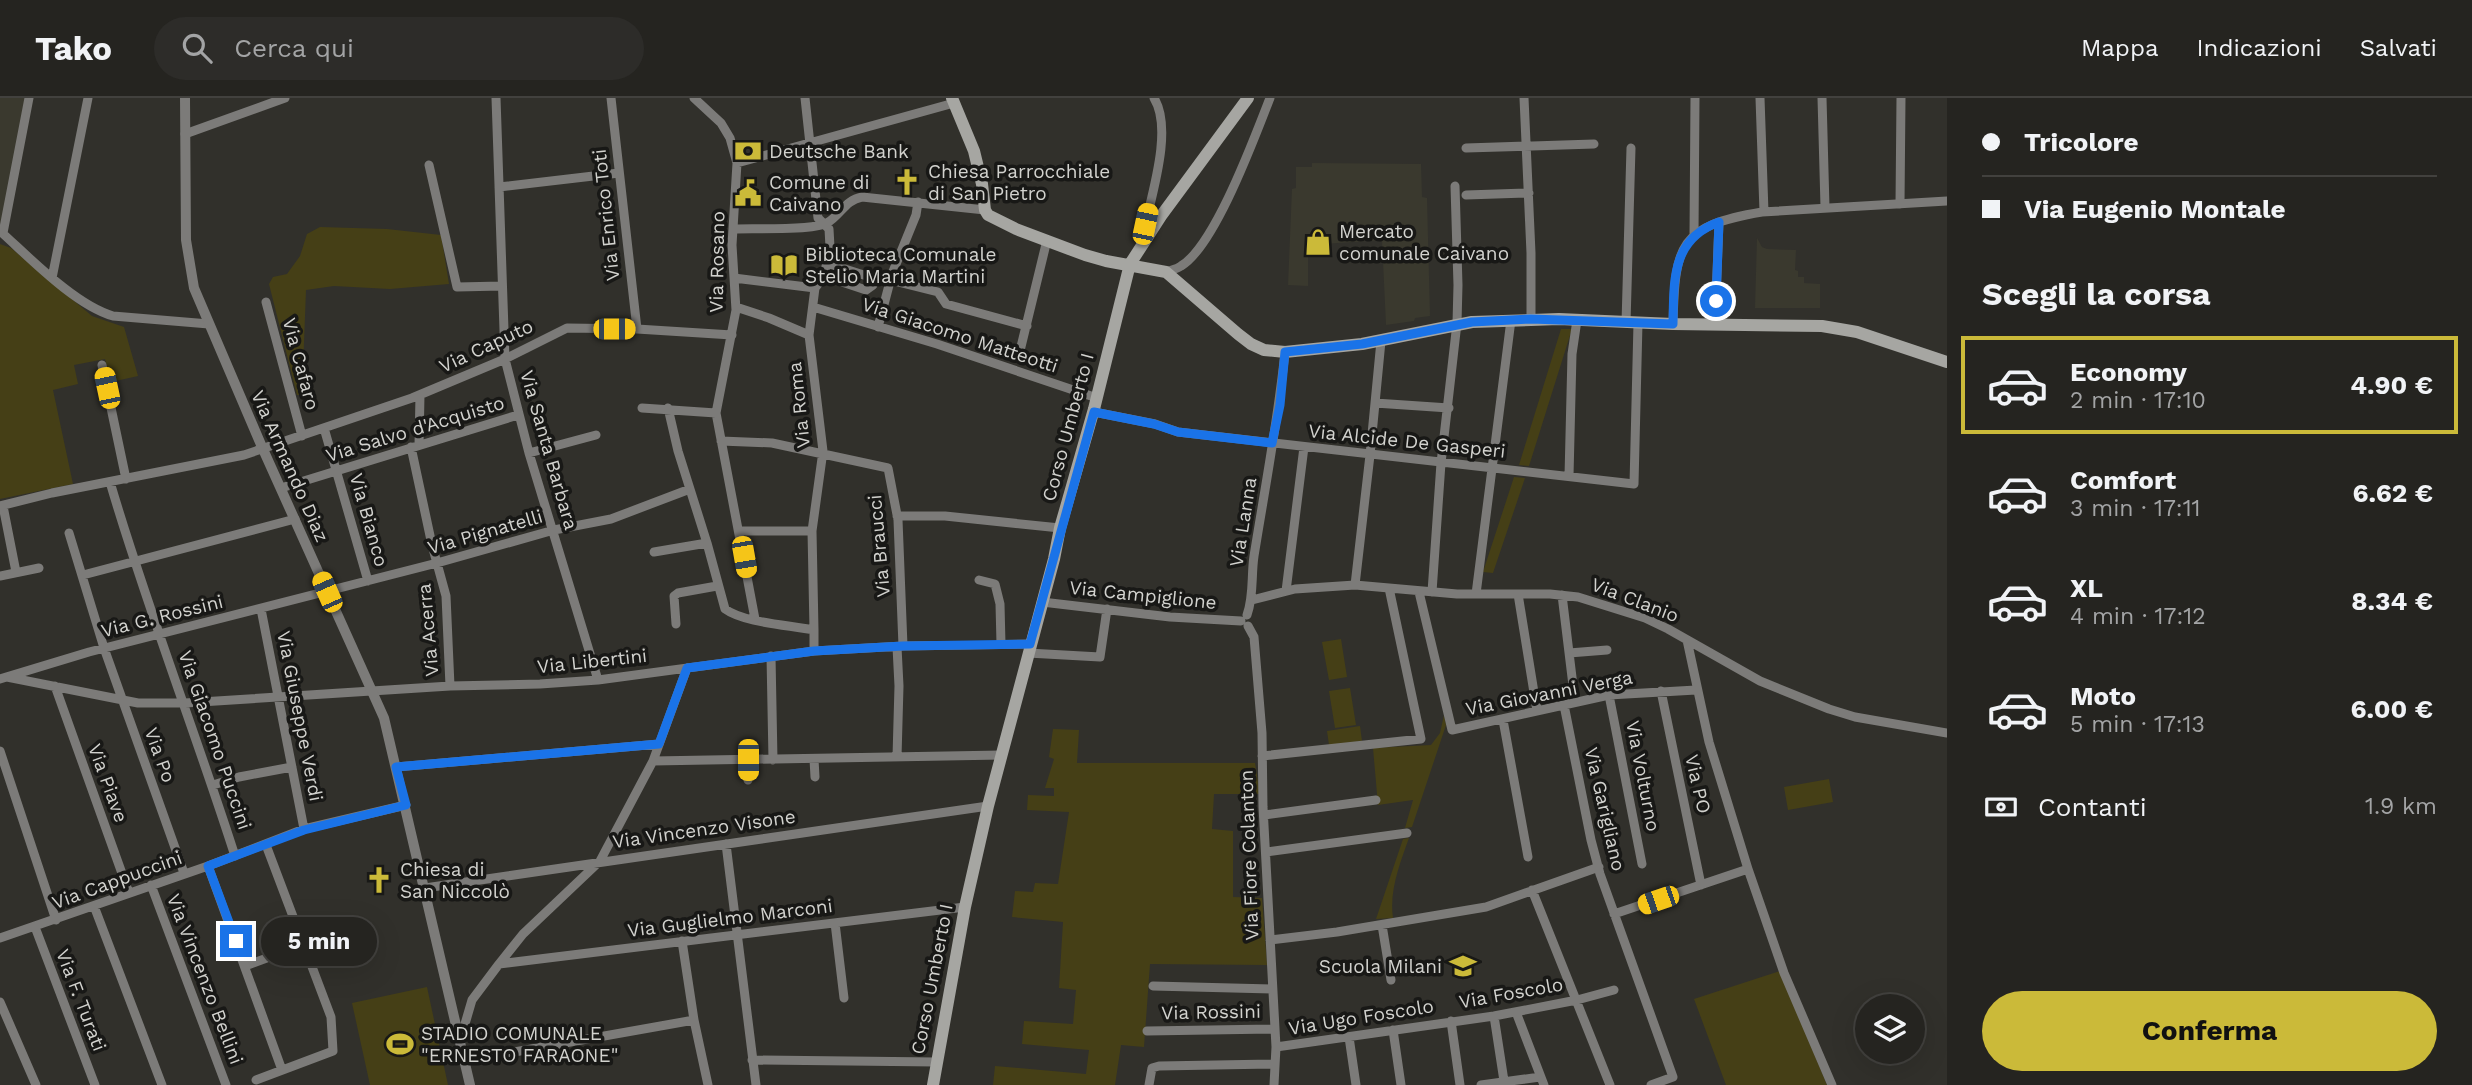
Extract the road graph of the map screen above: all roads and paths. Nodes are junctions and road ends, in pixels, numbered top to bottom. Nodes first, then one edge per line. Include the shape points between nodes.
1 (29, 98) edge
2 (88, 98) edge
3 (185, 98) edge
4 (285, 98) edge
5 (496, 98) edge
6 (611, 98) edge
7 (694, 98) edge
8 (805, 98) edge
9 (1154, 98) edge
10 (1248, 98) edge
11 (1270, 98) edge
12 (1524, 98) edge
13 (1695, 98) edge
14 (1760, 98) edge
15 (1822, 98) edge
16 (1901, 98) edge
17 (953, 101) edge
18 (185, 134) junction
19 (810, 143) junction
20 (1594, 145) dead end
21 (1527, 147) junction
22 (1466, 148) dead end
23 (1631, 148) dead end
24 (737, 163) junction
25 (429, 165) dead end
26 (619, 173) junction
27 (1455, 186) dead end
28 (499, 187) junction
29 (1529, 193) junction
30 (1466, 195) dead end
31 (1947, 201) edge
32 (918, 202) junction
33 (1900, 204) junction
34 (1825, 207) junction
35 (985, 210) junction
36 (1765, 212) junction
37 (1719, 222) junction
38 (826, 223) junction
39 (733, 229) junction
40 (1, 232) edge
41 (1694, 234) junction
42 (1046, 240) junction
43 (826, 263) junction
44 (1130, 264) junction
45 (1166, 272) junction
46 (824, 276) junction
47 (52, 278) junction
48 (734, 278) junction
49 (890, 280) junction
50 (502, 286) junction
51 (815, 288) junction
52 (266, 302) dead end
53 (736, 307) junction
54 (813, 307) junction
55 (1531, 319) junction
56 (1511, 320) junction
57 (1577, 320) junction
58 (1457, 323) junction
59 (1632, 323) junction
60 (209, 324) junction
61 (1673, 324) junction
62 (1715, 325) junction
63 (878, 327) junction
64 (1027, 327) junction
65 (637, 329) junction
66 (732, 335) junction
67 (809, 335) junction
68 (1381, 341) junction
69 (1285, 352) junction
70 (505, 359) junction
71 (1947, 362) edge
72 (102, 365) dead end
73 (1015, 369) junction
74 (420, 395) junction
75 (1097, 398) junction
76 (1375, 403) junction
77 (642, 408) dead end
78 (668, 408) junction
79 (1449, 408) junction
80 (1094, 412) junction
81 (716, 413) junction
82 (518, 415) junction
83 (324, 428) junction
84 (596, 435) dead end
85 (302, 436) junction
86 (721, 441) junction
87 (1272, 443) junction
88 (415, 446) junction
89 (262, 447) junction
90 (1304, 447) junction
91 (529, 453) junction
92 (822, 454) junction
93 (1370, 455) junction
94 (1441, 463) junction
95 (1491, 468) junction
96 (337, 471) junction
97 (1569, 476) junction
98 (126, 479) junction
99 (110, 482) junction
100 (281, 488) junction
101 (690, 489) junction
102 (1, 506) edge
103 (898, 516) junction
104 (295, 519) junction
105 (1060, 528) junction
106 (554, 530) junction
107 (739, 531) junction
108 (812, 531) junction
109 (69, 533) dead end
110 (707, 543) junction
111 (654, 552) dead end
112 (438, 563) junction
113 (134, 564) junction
114 (39, 568) dead end
115 (16, 572) junction
116 (83, 575) junction
117 (0, 576) edge
118 (979, 580) dead end
119 (368, 581) junction
120 (1355, 585) junction
121 (717, 586) junction
122 (1389, 588) junction
123 (1286, 591) junction
124 (327, 592) junction
125 (1419, 592) junction
126 (1432, 592) junction
127 (1476, 594) junction
128 (1518, 594) junction
129 (1562, 595) junction
130 (1252, 600) junction
131 (1042, 602) junction
132 (261, 609) junction
133 (1107, 609) junction
134 (755, 619) junction
135 (1245, 620) junction
136 (676, 624) dead end
137 (814, 630) junction
138 (160, 635) junction
139 (1686, 640) junction
140 (1001, 644) junction
141 (900, 646) junction
142 (104, 648) junction
143 (1029, 648) junction
144 (1607, 650) dead end
145 (814, 651) junction
146 (1569, 653) junction
147 (771, 656) junction
148 (687, 668) junction
149 (3, 678) edge
150 (598, 680) junction
151 (55, 686) junction
152 (450, 686) junction
153 (1696, 690) junction
154 (1661, 691) junction
155 (372, 692) junction
156 (1609, 695) junction
157 (278, 697) junction
158 (121, 700) junction
159 (1576, 702) junction
160 (185, 703) junction
161 (1564, 705) junction
162 (1537, 710) junction
163 (1503, 720) junction
164 (1947, 733) edge
165 (659, 744) junction
166 (0, 751) edge
167 (1002, 754) junction
168 (897, 757) junction
169 (1262, 757) junction
170 (814, 759) junction
171 (748, 760) junction
172 (773, 760) junction
173 (653, 761) junction
174 (292, 767) junction
175 (396, 767) junction
176 (816, 777) dead end
177 (748, 780) dead end
178 (213, 785) junction
179 (1376, 800) dead end
180 (406, 805) junction
181 (988, 806) junction
182 (1264, 815) junction
183 (304, 830) junction
184 (1407, 833) dead end
185 (726, 844) junction
186 (265, 845) junction
187 (1266, 852) junction
188 (235, 856) junction
189 (1528, 857) dead end
190 (600, 861) junction
191 (1642, 864) dead end
192 (208, 866) junction
193 (1599, 867) junction
194 (1748, 869) junction
195 (184, 873) junction
196 (1701, 885) junction
197 (151, 886) junction
198 (425, 888) junction
199 (1532, 890) junction
200 (128, 893) junction
201 (94, 906) junction
202 (965, 907) junction
203 (1614, 914) junction
204 (57, 920) junction
205 (835, 923) junction
206 (1382, 925) junction
207 (35, 927) junction
208 (737, 934) junction
209 (0, 939) edge
210 (1270, 940) junction
211 (682, 941) junction
212 (302, 945) junction
213 (499, 964) junction
214 (245, 966) junction
215 (1391, 979) dead end
216 (1153, 986) dead end
217 (1272, 989) junction
218 (1614, 990) dead end
219 (844, 998) dead end
220 (1577, 1000) junction
221 (0, 1002) edge
222 (1516, 1012) junction
223 (1494, 1016) junction
224 (694, 1020) junction
225 (1451, 1021) junction
226 (1275, 1029) junction
227 (1393, 1030) junction
228 (1147, 1031) dead end
229 (1349, 1037) junction
230 (460, 1041) junction
231 (1276, 1047) junction
232 (752, 1060) junction
233 (464, 1061) junction
234 (936, 1062) junction
235 (1274, 1065) junction
236 (282, 1070) junction
237 (256, 1080) dead end
238 (1504, 1081) junction
239 (1542, 1081) edge
240 (36, 1085) edge
241 (94, 1085) edge
242 (162, 1085) edge
243 (226, 1085) edge
244 (470, 1085) edge
245 (708, 1085) edge
246 (756, 1085) edge
247 (933, 1085) edge
248 (1149, 1085) edge
249 (1274, 1085) edge
250 (1356, 1085) edge
251 (1401, 1085) edge
252 (1460, 1085) edge
253 (1481, 1085) edge
254 (1610, 1085) edge
255 (1651, 1085) edge
256 (1832, 1085) edge

1 - 40 street
2 - 47 street
3 - 18 street, Via Armando Diaz
4 - 18 street
5 - 28 street, Via Santa Barbara
6 - 26 street, Via Enrico Toti
7 - 24 street, Via Rosano via 721,123
8 - 19 street
9 - 44 street via 1161,120 1159,161 1143,235
10 - 44 main road, Corso Umberto I
11 - 45 street via 1224,206 1198,250 1182,266
12 - 21 street
13 - 41 street
14 - 36 street
15 - 34 street
16 - 33 street
17 - 19 street
17 - 35 main road via 974,151
18 - 60 street, Via Armando Diaz via 189,265
19 - 24 street
19 - 38 street via 818,218
20 - 21 street
21 - 22 street
21 - 29 street
23 - 59 street
24 - 39 street, Via Rosano
25 - 50 street via 457,287
26 - 28 street
26 - 65 street, Via Enrico Toti
27 - 58 street
28 - 50 street, Via Santa Barbara
29 - 30 street
29 - 55 street
31 - 33 street
32 - 35 street
32 - 38 street via 855,198
32 - 49 street
33 - 34 street
34 - 36 street
35 - 42 main road
36 - 37 street
37 - 41 street
37 - 62 street
38 - 39 street
38 - 43 street via 830,235
39 - 48 street, Via Rosano
40 - 47 street
41 - 61 street via 1676,270
42 - 44 main road via 1106,261
42 - 64 street
43 - 46 street
43 - 46 street via 870,277 873,285 866,290
44 - 45 main road
44 - 75 main road, Corso Umberto I
45 - 69 main road via 1251,344
46 - 51 street
47 - 60 street via 99,312
48 - 51 street
48 - 53 street, Via Rosano
49 - 63 street
49 - 64 street via 938,292 946,304
50 - 70 street, Via Santa Barbara
51 - 54 street, Via Roma
52 - 85 street, Via Cafaro
53 - 66 street, Via Rosano
53 - 67 street
54 - 63 street, Via Giacomo Matteotti
54 - 67 street, Via Roma
55 - 56 main road
55 - 57 main road
56 - 58 main road
56 - 95 street
57 - 59 main road
57 - 97 street
58 - 68 main road
58 - 79 street
59 - 61 main road
59 - 97 street, Via Alcide De Gasperi via 1634,484
60 - 89 street, Via Armando Diaz
61 - 62 main road
62 - 71 main road via 1843,328
63 - 73 street, Via Giacomo Matteotti
64 - 73 street
65 - 66 street, Via Caputo
65 - 70 street, Via Caputo via 567,328
66 - 81 street, Via Rosano
67 - 92 street, Via Roma
68 - 69 main road
68 - 76 street
69 - 87 street, Via Lanna
70 - 74 street, Via Caputo
70 - 82 street, Via Santa Barbara
72 - 98 street
73 - 75 street, Via Giacomo Matteotti
74 - 83 street, Via Caputo
74 - 88 street, Via Acerra
75 - 80 main road, Corso Umberto I
76 - 79 street
76 - 93 street
77 - 78 street
78 - 81 street
78 - 101 street
79 - 94 street
80 - 87 street, Via Alcide De Gasperi via 1178,432
80 - 105 main road, Corso Umberto I
81 - 86 street, Via Rosano
82 - 88 street, Via Salvo d'Acquisto
82 - 91 street, Via Santa Barbara
83 - 85 street, Via Caputo
83 - 96 street, Via Bianco
84 - 91 street
85 - 89 street, Via Caputo
86 - 92 street via 772,443
86 - 107 street, Via Rosano
87 - 90 street, Via Alcide De Gasperi
87 - 130 street, Via Lanna via 1252,570
88 - 96 street, Via Salvo d'Acquisto
88 - 112 street, Via Acerra
89 - 98 street, Via Caputo via 244,455
89 - 100 street, Via Armando Diaz
90 - 93 street, Via Alcide De Gasperi
90 - 123 street
91 - 106 street, Via Santa Barbara
92 - 103 street, Via Braucci via 888,468
92 - 108 street, Via Roma
93 - 94 street, Via Alcide De Gasperi
93 - 120 street
94 - 95 street, Via Alcide De Gasperi
94 - 126 street
95 - 97 street, Via Alcide De Gasperi
95 - 127 street
96 - 100 street, Via Salvo d'Acquisto
96 - 119 street, Via Bianco
98 - 99 street, Via Caputo
99 - 102 street, Via Caputo
99 - 113 street, Via Giacomo Puccini
100 - 104 street, Via Armando Diaz
101 - 106 street, Via Pignatelli via 611,519
101 - 110 street
102 - 115 street
103 - 105 street via 946,516
103 - 141 street, Via Braucci
104 - 113 street
104 - 124 street, Via Armando Diaz
105 - 131 main road, Corso Umberto I
106 - 112 street, Via Pignatelli
106 - 150 street, Via Santa Barbara
107 - 108 street
107 - 134 street, Via Rosano
108 - 137 street, Via Roma
109 - 116 street, Via Po
110 - 111 street
110 - 121 street
112 - 119 street, Via Pignatelli
112 - 152 street, Via Acerra via 446,596
113 - 116 street
113 - 138 street, Via Giacomo Puccini
114 - 115 street
115 - 117 street
116 - 142 street, Via Po
118 - 140 street via 995,584
119 - 124 street, Via Pignatelli
120 - 122 street, Via Clanio
120 - 123 street, Via Clanio
121 - 134 street via 725,609
121 - 136 street via 674,596
122 - 125 street, Via Clanio
122 - 169 street via 1420,739
123 - 130 street, Via Clanio
124 - 132 street, Via G. Rossini
124 - 155 street, Via Armando Diaz
125 - 126 street, Via Clanio
125 - 163 street, Via Giovanni Verga via 1452,730
126 - 127 street, Via Clanio
127 - 128 street, Via Clanio
128 - 129 street, Via Clanio
128 - 162 street
129 - 139 street, Via Clanio via 1645,618
129 - 146 street
130 - 135 street, Via Lanna
131 - 133 street, Via Campiglione
131 - 143 main road, Corso Umberto I
132 - 138 street, Via G. Rossini
132 - 157 street, Via Giuseppe Verdi
133 - 135 street, Via Campiglione
133 - 143 street, Via Libertini via 1100,657
134 - 137 street
135 - 169 street, Via Fiore Colanton via 1254,637
137 - 145 street, Via Roma
138 - 142 street, Via G. Rossini
138 - 160 street, Via Giacomo Puccini
139 - 153 street
139 - 164 street, Via Clanio via 1760,681 1829,709
140 - 141 street, Via Libertini
140 - 143 street, Via Libertini
141 - 145 street, Via Libertini
141 - 168 street, Via Braucci
142 - 149 street, Via G. Rossini
142 - 158 street, Via Po
143 - 167 main road, Corso Umberto I
144 - 146 street
145 - 147 street, Via Libertini
146 - 159 street
147 - 148 street, Via Libertini
147 - 172 street
148 - 150 street, Via Libertini
148 - 165 street
149 - 151 street, Via Libertini
150 - 152 street, Via Libertini
151 - 158 street, Via Libertini
151 - 200 street, Via Piave
152 - 155 street, Via Libertini
153 - 154 street, Via Giovanni Verga
153 - 194 street
154 - 156 street, Via Giovanni Verga
154 - 196 street, Via PO
155 - 157 street, Via Libertini
155 - 175 street, Via Armando Diaz via 384,718
156 - 159 street, Via Giovanni Verga
156 - 191 street, Via Volturno
157 - 160 street, Via Libertini
157 - 174 street, Via Giuseppe Verdi
158 - 160 street, Via Libertini
158 - 195 street, Via Po
159 - 161 street, Via Giovanni Verga
160 - 178 street, Via Giacomo Puccini
161 - 162 street, Via Giovanni Verga
161 - 193 street, Via Garigliano
162 - 163 street, Via Giovanni Verga
163 - 189 street
165 - 173 street
165 - 175 street
166 - 204 street
167 - 168 street
167 - 181 main road, Corso Umberto I
168 - 170 street
169 - 182 street, Via Fiore Colanton
170 - 172 street
170 - 176 street
171 - 172 street
171 - 173 street
171 - 177 street
173 - 190 street
174 - 178 street
174 - 183 street, Via Giuseppe Verdi
175 - 180 street, Via Armando Diaz
178 - 188 street, Via Giacomo Puccini
179 - 182 street
180 - 183 street, Via Cappuccini
180 - 198 street, Via Armando Diaz
181 - 185 street, Via Vincenzo Visone
181 - 202 main road, Corso Umberto I
182 - 187 street, Via Fiore Colanton
183 - 186 street, Via Cappuccini
184 - 187 street
185 - 190 street, Via Vincenzo Visone
185 - 208 street
186 - 188 street, Via Cappuccini
186 - 212 street
187 - 210 street, Via Fiore Colanton
188 - 192 street, Via Cappuccini
190 - 198 street, Via Vincenzo Visone
190 - 213 street via 523,934
192 - 195 street, Via Cappuccini
192 - 214 street
193 - 199 street
193 - 203 street, Via Garigliano
194 - 196 street
194 - 256 street via 1784,973
195 - 197 street, Via Cappuccini
196 - 203 street
197 - 200 street, Via Cappuccini
197 - 243 street, Via Vincenzo Bellini
198 - 230 street, Via Armando Diaz
199 - 206 street via 1486,906
199 - 220 street
200 - 201 street, Via Cappuccini
201 - 204 street, Via Cappuccini
201 - 242 street
202 - 205 street, Via Guglielmo Marconi
202 - 234 main road, Corso Umberto I
203 - 255 street, Via Garigliano via 1674,1077
204 - 207 street, Via Cappuccini
205 - 208 street, Via Guglielmo Marconi
205 - 219 street
206 - 210 street
206 - 215 street
207 - 209 street, Via Cappuccini
207 - 241 street, Via F. Turati
208 - 211 street, Via Guglielmo Marconi
208 - 232 street
210 - 217 street, Via Fiore Colanton
211 - 213 street, Via Guglielmo Marconi
211 - 224 street
212 - 214 street
212 - 236 street via 331,1017 333,1051
213 - 230 street via 472,1000
214 - 236 street
216 - 217 street
217 - 226 street, Via Fiore Colanton
218 - 220 street, Via Foscolo
220 - 222 street, Via Foscolo
220 - 254 street
221 - 240 street
222 - 223 street, Via Foscolo
222 - 239 street
223 - 225 street, Via Foscolo
223 - 238 street
224 - 233 street
224 - 245 street
225 - 227 street, Via Ugo Foscolo
225 - 252 street
226 - 228 street, Via Rossini
226 - 231 street, Via Fiore Colanton
227 - 229 street, Via Ugo Foscolo
227 - 251 street
229 - 231 street, Via Ugo Foscolo
229 - 250 street
230 - 233 street, Via Armando Diaz
231 - 235 street, Via Fiore Colanton
232 - 234 street
232 - 246 street
233 - 244 street, Via Armando Diaz
234 - 247 main road, Corso Umberto I
235 - 248 street via 1159,1066 1152,1068
235 - 249 street, Via Fiore Colanton
236 - 237 street
238 - 239 street
238 - 253 street

